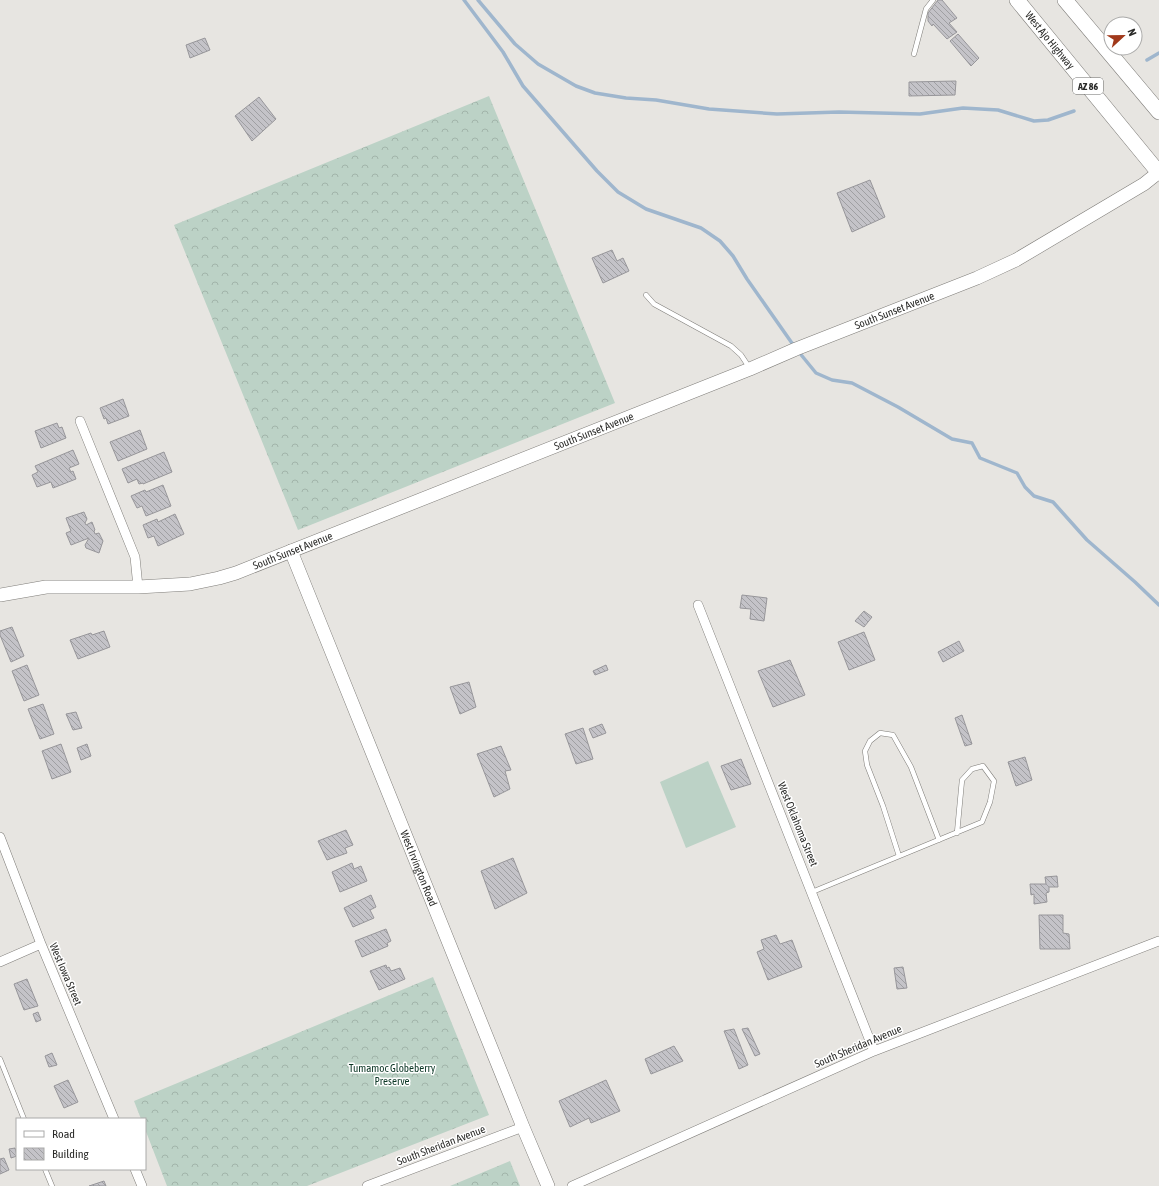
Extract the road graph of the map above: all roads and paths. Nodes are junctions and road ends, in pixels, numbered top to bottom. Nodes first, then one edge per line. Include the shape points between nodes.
1 (933, 0) edge
2 (1017, 0) edge
3 (1065, 0) edge
4 (914, 54) dead end
5 (1159, 112) edge
6 (1159, 173) edge
7 (646, 295) dead end
8 (750, 368) junction
9 (80, 421) dead end
10 (291, 551) junction
11 (138, 587) junction
12 (0, 595) edge
13 (698, 605) dead end
14 (957, 833) junction
15 (0, 837) edge
16 (939, 840) junction
17 (899, 856) junction
18 (812, 892) junction
19 (1159, 941) edge
20 (41, 944) junction
21 (0, 962) edge
22 (874, 1051) junction
23 (0, 1059) edge
24 (24, 1118) edge
25 (114, 1118) edge
26 (523, 1127) junction
27 (45, 1170) edge
28 (135, 1170) edge
29 (52, 1186) edge
30 (142, 1186) edge
31 (368, 1186) edge
32 (548, 1186) edge
33 (572, 1186) edge

1 - 4 lane via 926,9
2 - 6 main road, West Ajo Highway / AZ 86
3 - 5 main road
6 - 8 street, South Sunset Avenue via 1016,260 977,278
7 - 8 lane via 654,304 732,346
8 - 10 street, South Sunset Avenue
9 - 11 street via 136,557
10 - 11 street, South Sunset Avenue via 219,578 190,584
10 - 26 street, West Irvington Road
11 - 12 street, South Sunset Avenue via 46,587
13 - 18 street, West Oklahoma Street
14 - 14 lane via 982,822 990,802 994,781 983,766 972,769 962,780
14 - 16 lane
15 - 20 street, West Iowa Street
16 - 17 lane
16 - 17 lane via 904,753 893,735 880,733 870,741 865,751 867,765
17 - 18 lane
18 - 22 street, West Oklahoma Street
19 - 22 street, South Sheridan Avenue
20 - 21 street
20 - 25 street, West Iowa Street
22 - 33 street, South Sheridan Avenue
23 - 24 lane
26 - 31 street, South Sheridan Avenue
26 - 32 street, West Irvington Road
27 - 29 lane
28 - 30 street

